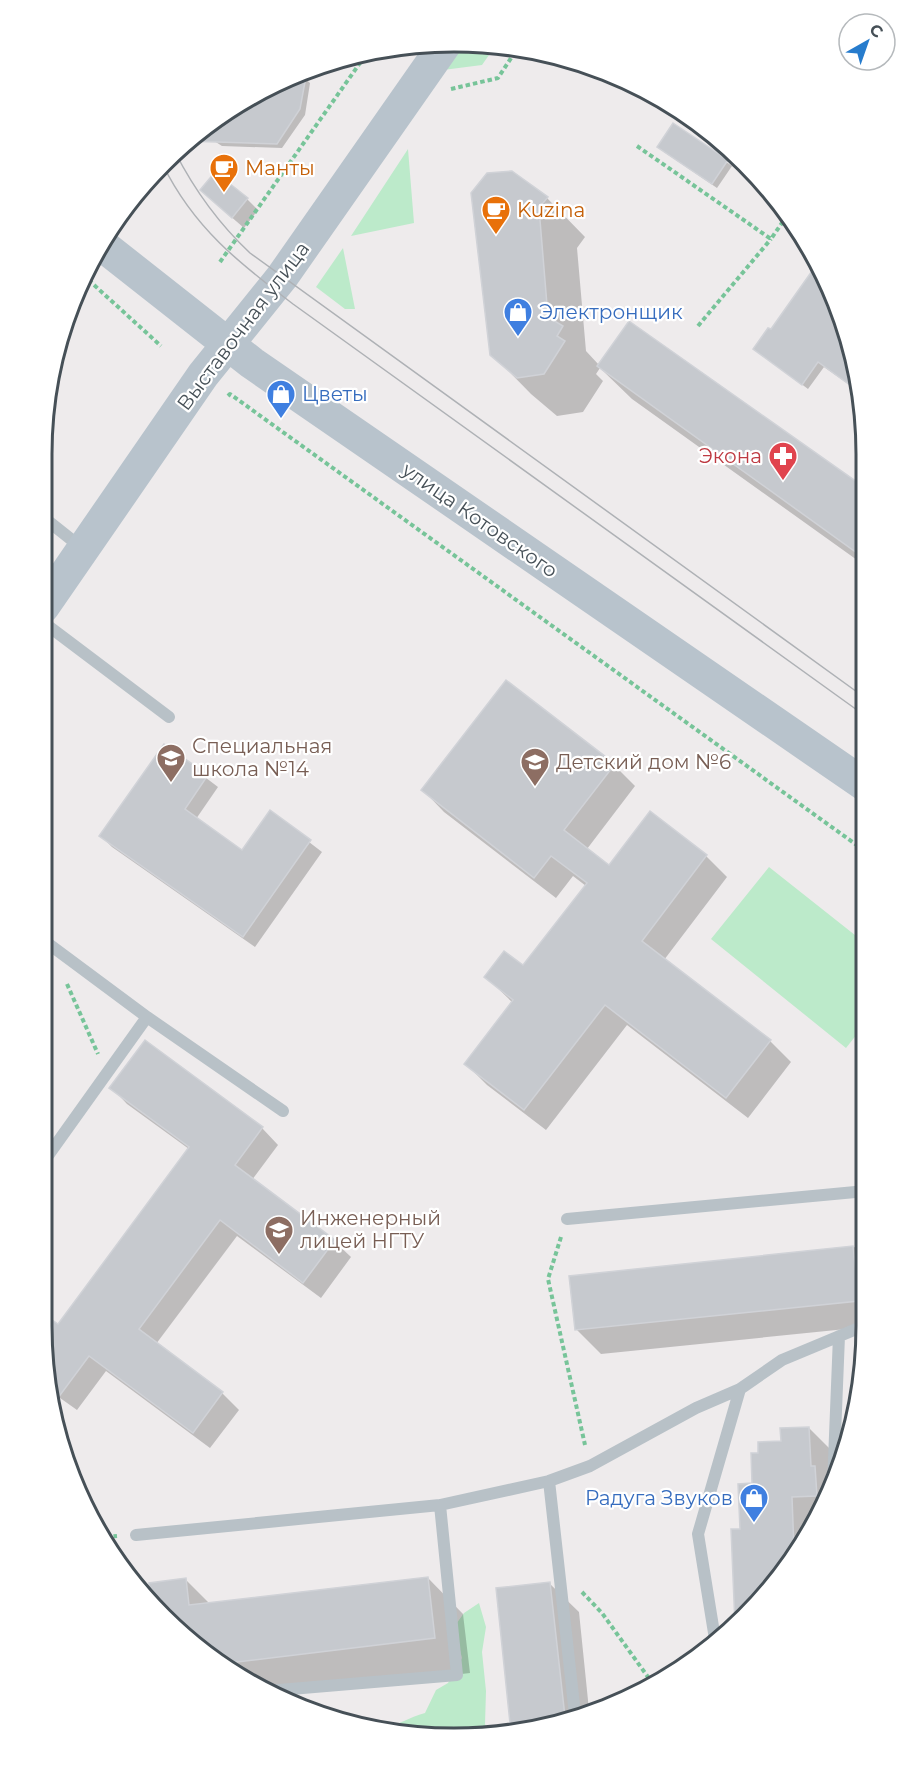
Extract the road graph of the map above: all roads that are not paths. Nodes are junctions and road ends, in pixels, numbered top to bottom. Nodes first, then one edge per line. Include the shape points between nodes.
1 (439, 53) edge
2 (108, 250) edge
3 (229, 344) junction
4 (52, 524) edge
5 (82, 548) junction
6 (52, 594) edge
7 (52, 629) edge
8 (169, 717) dead end
9 (856, 779) edge
10 (52, 945) edge
11 (147, 1017) junction
12 (283, 1111) dead end
13 (52, 1150) edge
14 (856, 1192) edge
15 (567, 1219) road end
16 (856, 1329) edge
17 (839, 1336) junction
18 (740, 1389) junction
19 (834, 1457) edge
20 (549, 1481) junction
21 (440, 1505) junction
22 (136, 1535) dead end
23 (715, 1632) edge
24 (285, 1690) edge
25 (574, 1709) edge

1 - 3 main road, Выставочная улица via 282,278
2 - 3 main road, улица Котовского
3 - 5 main road, Выставочная улица
3 - 9 main road, улица Котовского
4 - 5 lane
5 - 6 main road, Выставочная улица
7 - 8 lane
10 - 11 lane
11 - 12 lane
11 - 13 lane
14 - 15 lane
16 - 17 lane
17 - 18 lane via 782,1360
17 - 19 lane
18 - 20 lane via 696,1408 590,1466
18 - 23 lane via 698,1534
20 - 21 lane
20 - 25 lane
21 - 22 lane
21 - 24 lane via 457,1675

